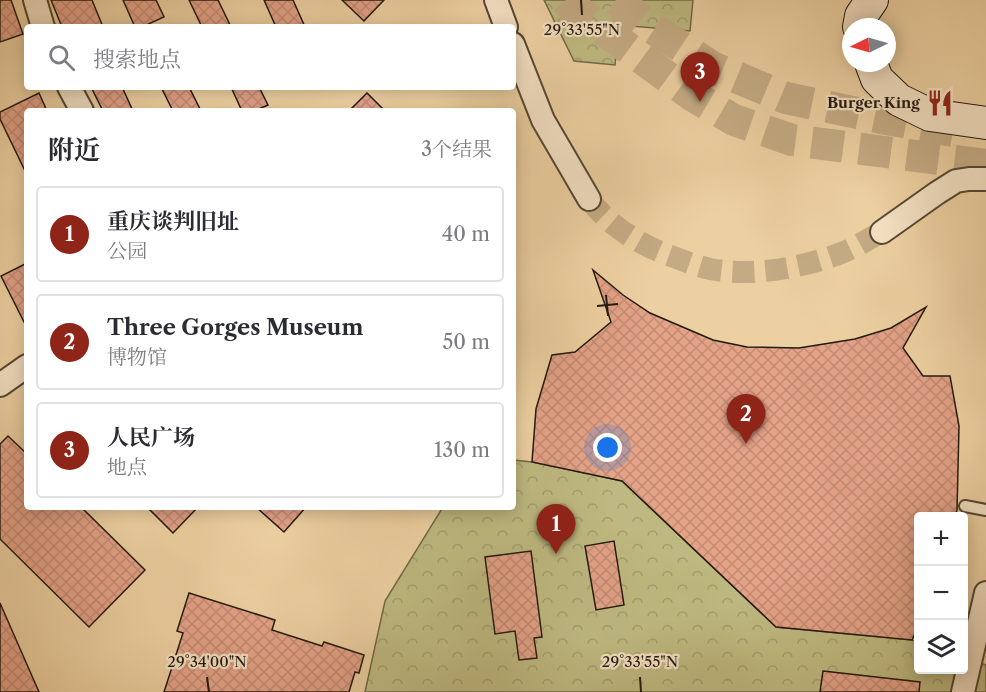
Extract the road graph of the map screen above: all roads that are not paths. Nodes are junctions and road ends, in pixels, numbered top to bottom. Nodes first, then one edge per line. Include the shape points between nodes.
1 (35, 0) edge
2 (496, 0) edge
3 (872, 0) edge
4 (861, 18) edge
5 (42, 24) edge
6 (505, 24) edge
7 (516, 52) edge
8 (874, 72) edge
9 (70, 90) edge
10 (80, 108) edge
11 (986, 123) edge
12 (986, 179) edge
13 (590, 199) tunnel mouth
14 (882, 232) tunnel mouth
15 (24, 368) edge
16 (0, 385) edge
17 (965, 506) dead end
18 (986, 510) edge
19 (986, 593) edge
20 (963, 692) edge

1 - 5 street
2 - 6 street
3 - 4 street
7 - 13 street via 543,120
8 - 11 street via 877,80 899,100 930,115
9 - 10 street
12 - 14 street via 956,181
15 - 16 street
17 - 18 lane
19 - 20 street

